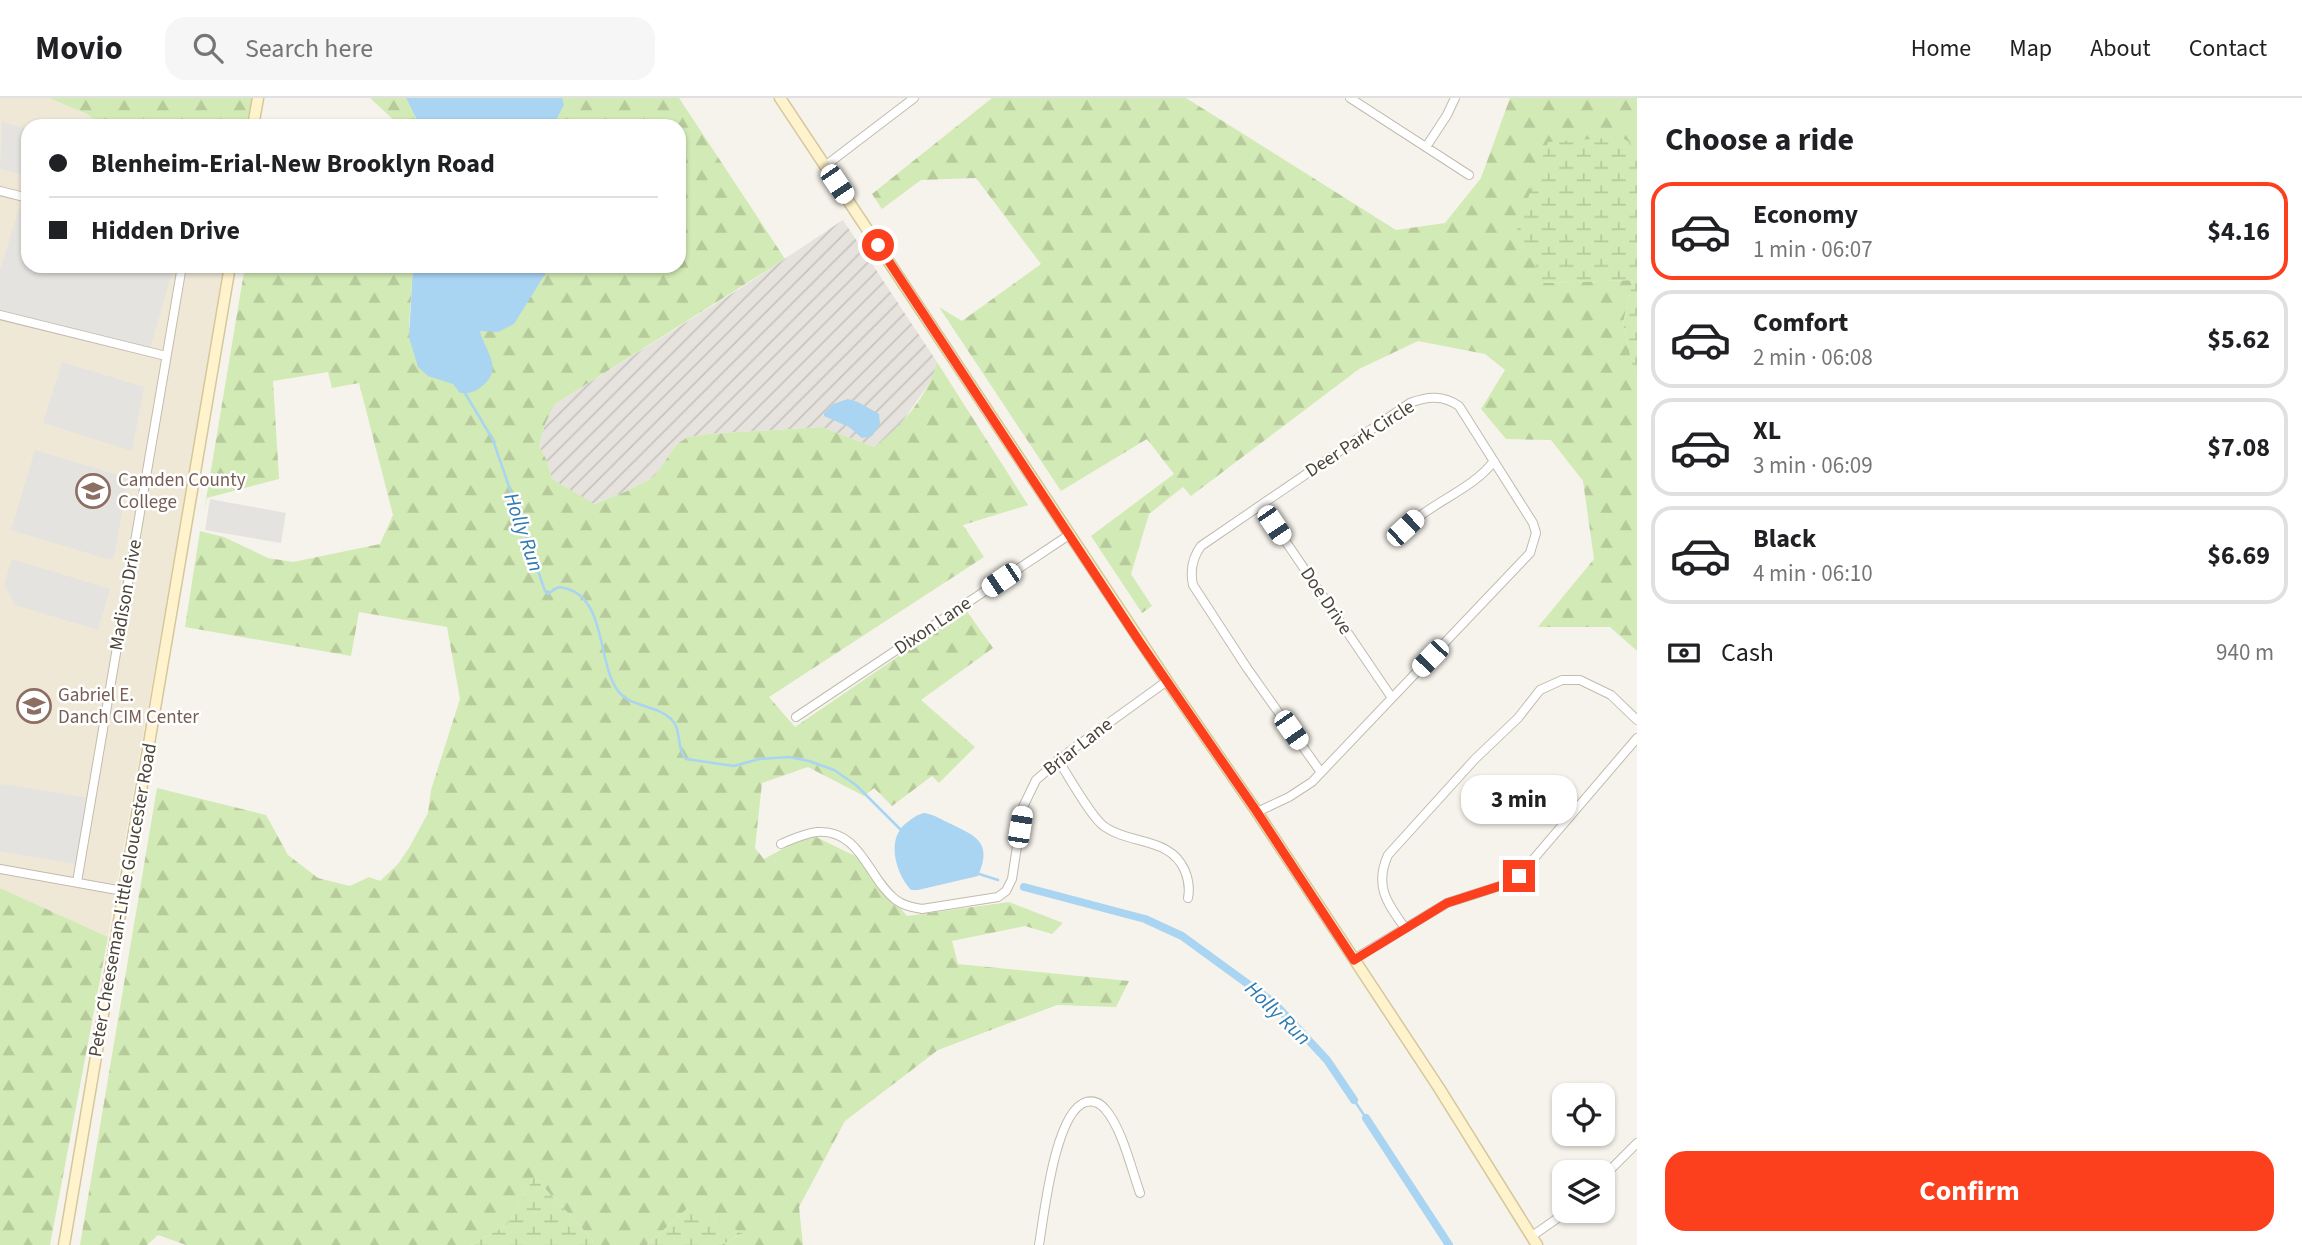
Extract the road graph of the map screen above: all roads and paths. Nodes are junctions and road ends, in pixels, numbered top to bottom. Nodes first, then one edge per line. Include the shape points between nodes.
1 (258, 98) edge
2 (780, 98) edge
3 (1350, 98) edge
4 (1455, 98) edge
5 (912, 99) edge
6 (254, 119) edge
7 (1426, 147) junction
8 (825, 166) junction
9 (1469, 175) dead end
10 (0, 191) edge
11 (21, 196) edge
12 (181, 273) edge
13 (229, 273) edge
14 (0, 314) edge
15 (166, 356) junction
16 (1494, 461) junction
17 (1261, 505) junction
18 (1405, 528) dead end
19 (1069, 535) junction
20 (1167, 681) junction
21 (1392, 698) junction
22 (796, 717) dead end
23 (1637, 720) edge
24 (1637, 738) edge
25 (1058, 760) junction
26 (1320, 771) junction
27 (1257, 812) junction
28 (781, 844) dead end
29 (0, 869) edge
30 (77, 882) junction
31 (123, 891) junction
32 (1188, 898) dead end
33 (1405, 928) junction
34 (1354, 960) junction
35 (1637, 1143) edge
36 (1615, 1165) edge
37 (1140, 1193) dead end
38 (1554, 1223) edge
39 (1535, 1240) edge
40 (64, 1245) edge
41 (1039, 1245) edge

1 - 6 main road
2 - 8 main road
3 - 7 street
4 - 7 street
5 - 8 street
7 - 9 street
8 - 19 main road
10 - 11 street
12 - 15 street, Madison Drive
13 - 31 main road, Peter Cheeseman-Little Gloucester Road
14 - 15 street
15 - 30 street, Madison Drive
16 - 17 street, Deer Park Circle via 1460,406 1446,399 1423,398
16 - 18 street via 1479,478
16 - 21 street, Deer Park Circle via 1533,523 1536,533 1530,554
17 - 21 street, Doe Drive
17 - 26 street, Deer Park Circle via 1200,546 1191,577 1247,668
19 - 20 main road
19 - 22 street, Dixon Lane
20 - 25 street, Briar Lane
20 - 27 main road
21 - 26 street, Deer Park Circle
23 - 33 street via 1611,695 1580,680 1562,680 1540,690 1388,855 1382,870 1383,891
24 - 33 street via 1519,876 1447,903
25 - 28 street, Briar Lane via 1028,794 1013,875 998,897 909,907 889,894 862,854 836,835 812,833
25 - 32 street via 1105,827 1159,846 1177,858 1189,881
26 - 27 street, Deer Park Circle via 1289,797
27 - 34 main road
29 - 30 street
30 - 31 street
31 - 40 main road, Peter Cheeseman-Little Gloucester Road
33 - 34 street
34 - 39 main road
35 - 36 street
37 - 41 street via 1104,1106 1083,1103 1073,1112 1055,1153
38 - 39 street

